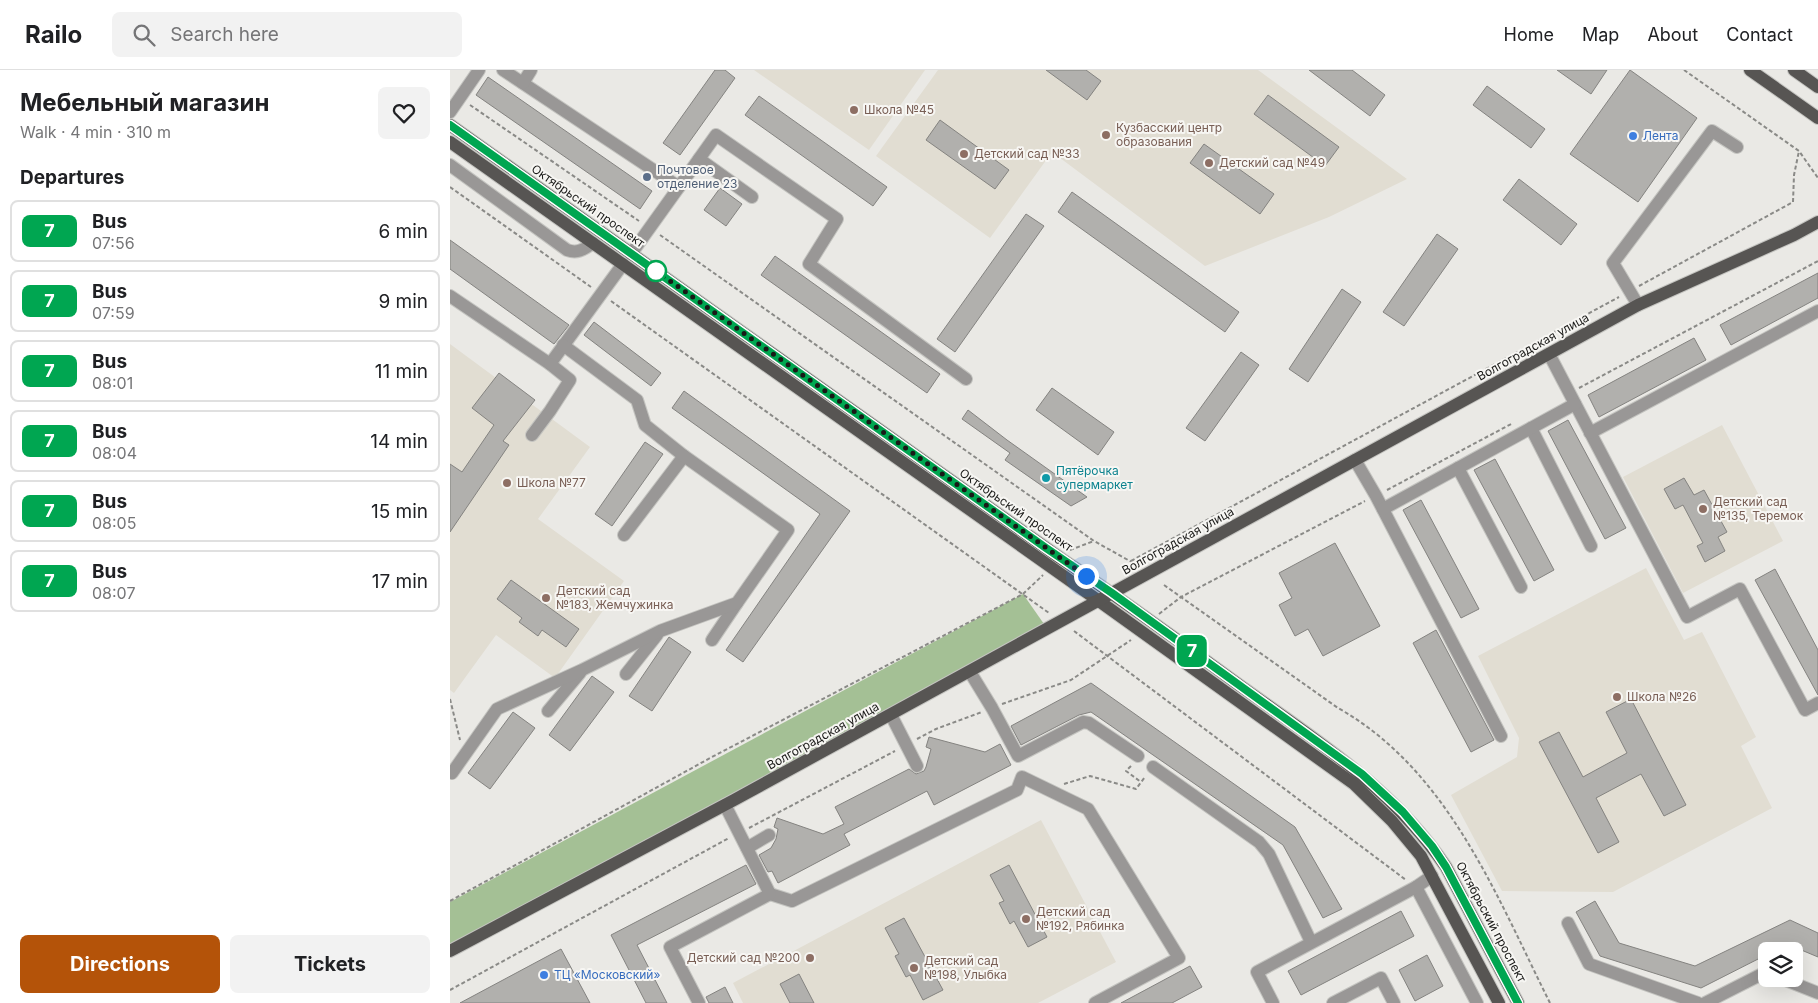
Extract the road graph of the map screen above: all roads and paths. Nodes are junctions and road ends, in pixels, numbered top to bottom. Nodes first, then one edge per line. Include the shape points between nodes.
1 (479, 70) edge
2 (503, 70) edge
3 (531, 70) edge
4 (1684, 70) edge
5 (1750, 70) edge
6 (1794, 70) edge
7 (523, 83) junction
8 (1818, 87) edge
9 (460, 98) junction
10 (450, 112) edge
11 (1818, 118) edge
12 (450, 125) edge
13 (450, 142) edge
14 (1737, 147) dead end
15 (1799, 151) junction
16 (699, 159) junction
17 (450, 165) edge
18 (1818, 178) edge
19 (450, 187) edge
20 (679, 187) junction
21 (752, 197) dead end
22 (1818, 222) edge
23 (650, 228) junction
24 (593, 243) junction
25 (631, 254) junction
26 (1818, 261) edge
27 (623, 264) junction
28 (1630, 291) junction
29 (601, 294) junction
30 (450, 296) edge
31 (1638, 305) junction
32 (1818, 311) edge
33 (563, 345) junction
34 (1549, 354) junction
35 (550, 364) junction
36 (966, 379) dead end
37 (1572, 399) junction
38 (1516, 421) dead end
39 (1531, 428) junction
40 (1590, 433) junction
41 (532, 435) dead end
42 (684, 456) junction
43 (1355, 460) junction
44 (1458, 468) junction
45 (1376, 496) junction
46 (1383, 509) junction
47 (624, 535) dead end
48 (1094, 541) junction
49 (1591, 546) dead end
50 (1067, 551) dead end
51 (1131, 561) junction
52 (1139, 566) dead end
53 (1045, 572) dead end
54 (1164, 584) dead end
55 (1521, 588) dead end
56 (1112, 593) junction
57 (1023, 594) junction
58 (1181, 597) junction
59 (1099, 601) junction
60 (737, 603) junction
61 (1054, 616) dead end
62 (1155, 617) dead end
63 (660, 631) junction
64 (1074, 631) dead end
65 (1135, 637) dead end
66 (712, 640) dead end
67 (1108, 657) junction
68 (582, 670) junction
69 (970, 672) junction
70 (626, 674) dead end
71 (450, 699) edge
72 (1818, 703) edge
73 (992, 708) junction
74 (548, 711) dead end
75 (891, 715) junction
76 (1501, 736) dead end
77 (906, 745) junction
78 (458, 747) dead end
79 (1018, 756) junction
80 (1138, 756) joint
81 (917, 766) dead end
82 (1152, 767) joint
83 (450, 772) edge
84 (1022, 777) junction
85 (1141, 782) junction
86 (1048, 790) junction
87 (725, 805) junction
88 (739, 833) junction
89 (769, 835) dead end
90 (747, 848) junction
91 (1432, 876) junction
92 (1416, 887) junction
93 (770, 894) junction
94 (450, 901) edge
95 (1568, 923) dead end
96 (1311, 942) junction
97 (450, 951) edge
98 (1758, 976) edge
99 (1803, 987) edge
100 (450, 990) edge
101 (1818, 993) edge
102 (699, 1003) edge
103 (1095, 1003) edge
104 (1273, 1003) edge
105 (1333, 1003) edge
106 (1394, 1003) edge
107 (1477, 1003) edge
108 (1499, 1003) edge
109 (1518, 1003) edge
110 (1550, 1003) edge
111 (1698, 1003) edge
112 (1705, 1003) edge

1 - 9 lane
2 - 7 lane
3 - 7 lane
4 - 15 path
5 - 11 main road
6 - 8 main road
7 - 20 lane
9 - 10 lane
9 - 23 path
12 - 25 main road, Октябрьский проспект
13 - 24 main road
14 - 28 lane via 1712,131 1613,263
15 - 18 path
15 - 28 path via 1794,175 1794,202
16 - 20 lane
16 - 21 lane
16 - 36 lane via 716,135 837,219 809,264
17 - 24 lane via 567,250 580,251
19 - 29 path
20 - 23 lane
22 - 31 main road, Волгоградская улица
23 - 25 lane
23 - 48 path
24 - 27 main road
25 - 56 main road, Октябрьский проспект
26 - 37 path
27 - 29 lane
27 - 59 main road
28 - 31 lane
28 - 51 path
29 - 33 lane
29 - 57 path
30 - 35 lane
31 - 34 main road, Волгоградская улица
32 - 40 lane
33 - 35 lane
33 - 42 lane via 637,400 645,425
34 - 37 lane
34 - 43 main road, Волгоградская улица
35 - 41 lane via 570,380
37 - 39 lane
37 - 40 lane
38 - 45 path
39 - 44 lane
39 - 49 lane
40 - 72 lane via 1687,617 1740,589 1805,710
42 - 47 lane
42 - 60 lane via 788,530
43 - 45 lane
43 - 56 main road, Волгоградская улица
44 - 46 lane
44 - 55 lane
45 - 46 lane
45 - 58 path
46 - 76 lane
48 - 50 path
48 - 51 path
51 - 52 path
53 - 57 path
54 - 58 path
56 - 59 main road, Волгоградская улица
56 - 109 main road, Октябрьский проспект via 1362,774 1403,812 1446,867
57 - 61 path
57 - 94 path via 712,757
58 - 62 path
58 - 110 path via 1360,721 1418,773 1443,803 1477,857
59 - 69 main road, Волгоградская улица
59 - 91 main road via 1354,784 1421,856
60 - 63 lane
60 - 66 lane
63 - 68 lane
63 - 70 lane
64 - 67 path
65 - 67 path
67 - 73 path via 1072,680
67 - 92 path
68 - 74 lane
68 - 83 lane via 497,709 452,774
69 - 73 lane
69 - 75 main road, Волгоградская улица
71 - 78 path via 460,738
73 - 77 path via 936,729
73 - 79 lane
75 - 77 lane
75 - 87 main road, Волгоградская улица
77 - 81 lane
77 - 88 path
79 - 80 lane via 1083,722
79 - 84 lane
80 - 85 path via 1126,772
82 - 85 path
82 - 96 lane via 1259,842 1269,854
84 - 86 lane
84 - 93 lane via 1017,790 792,902
85 - 86 path via 1136,789 1090,776
86 - 103 lane via 1088,809 1179,958
87 - 88 lane
87 - 97 main road, Волгоградская улица
88 - 90 lane
88 - 100 path
89 - 90 lane
90 - 93 lane
91 - 92 lane
91 - 108 main road
92 - 96 lane
92 - 107 lane
93 - 102 lane via 670,947
95 - 111 lane via 1589,964
96 - 104 lane via 1257,972
98 - 112 lane
99 - 101 lane
105 - 106 lane via 1380,978

